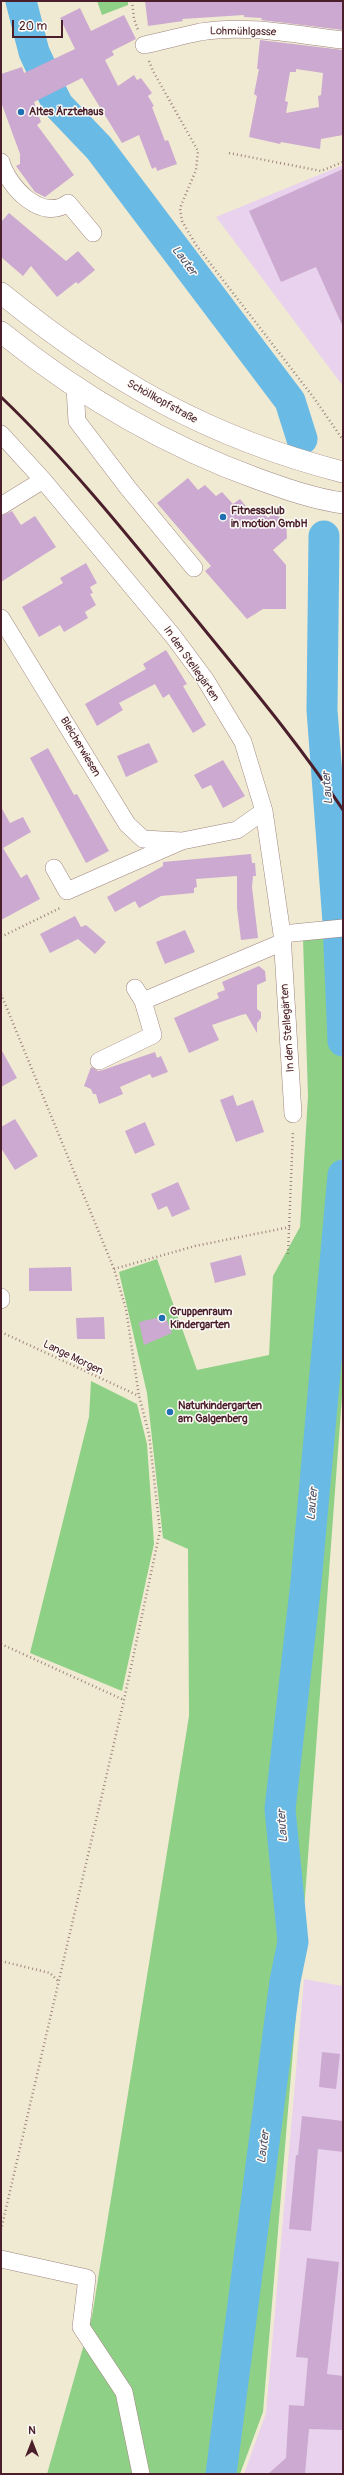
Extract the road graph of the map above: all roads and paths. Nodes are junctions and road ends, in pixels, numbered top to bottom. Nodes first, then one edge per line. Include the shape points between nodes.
1 (132, 1) edge
2 (343, 40) edge
3 (144, 45) junction
4 (229, 153) dead end
5 (1, 162) edge
6 (343, 162) edge
7 (93, 233) dead end
8 (1, 293) edge
9 (1, 332) edge
10 (75, 388) junction
11 (1, 434) edge
12 (343, 440) edge
13 (343, 472) edge
14 (43, 480) junction
15 (343, 503) edge
16 (1, 506) edge
17 (194, 568) dead end
18 (1, 618) edge
19 (264, 811) junction
20 (182, 841) junction
21 (54, 868) dead end
22 (68, 904) dead end
23 (343, 928) edge
24 (1, 937) edge
25 (282, 938) junction
26 (1, 994) edge
27 (99, 1061) dead end
28 (293, 1114) joint
29 (290, 1227) junction
30 (288, 1254) dead end
31 (114, 1269) junction
32 (1, 1297) edge
33 (1, 1300) edge
34 (1, 1332) edge
35 (139, 1396) junction
36 (1, 1644) edge
37 (124, 1700) junction
38 (1, 1961) edge
39 (59, 1983) junction
40 (1, 2230) edge
41 (1, 2259) edge
42 (141, 2474) edge

1 - 3 path via 134,19
2 - 3 street, Lohmühlgasse via 235,30 201,32
3 - 12 path via 153,71 198,151 196,170 180,208 182,221 196,245 314,398
4 - 6 path via 321,171
5 - 7 street via 15,187 39,207 49,210 68,203
8 - 13 main road, Schöllkopfstraße via 80,353 160,404 243,442
9 - 10 main road
10 - 15 main road via 148,431 192,453 288,490
10 - 17 street via 77,421
11 - 14 street, In den Stellegärten
14 - 16 street
14 - 19 street, In den Stellegärten via 123,574 204,679 243,742
18 - 20 street, Bleicherwiesen via 127,824 143,839
19 - 20 street, Bleicherwiesen via 237,830
19 - 25 street, In den Stellegärten
20 - 21 street, Bleicherwiesen via 67,891
22 - 24 path
23 - 25 street via 309,931
25 - 27 street via 139,995 153,1035
25 - 28 street, In den Stellegärten
26 - 31 path
28 - 29 path
29 - 30 path
29 - 31 path via 196,1246
31 - 35 path via 126,1309
32 - 33 street
34 - 35 path, Lange Morgen
35 - 37 path via 149,1434 160,1531
36 - 37 path
37 - 39 path
38 - 39 path via 50,1973
39 - 40 path
41 - 42 street via 87,2278 81,2327 124,2392

